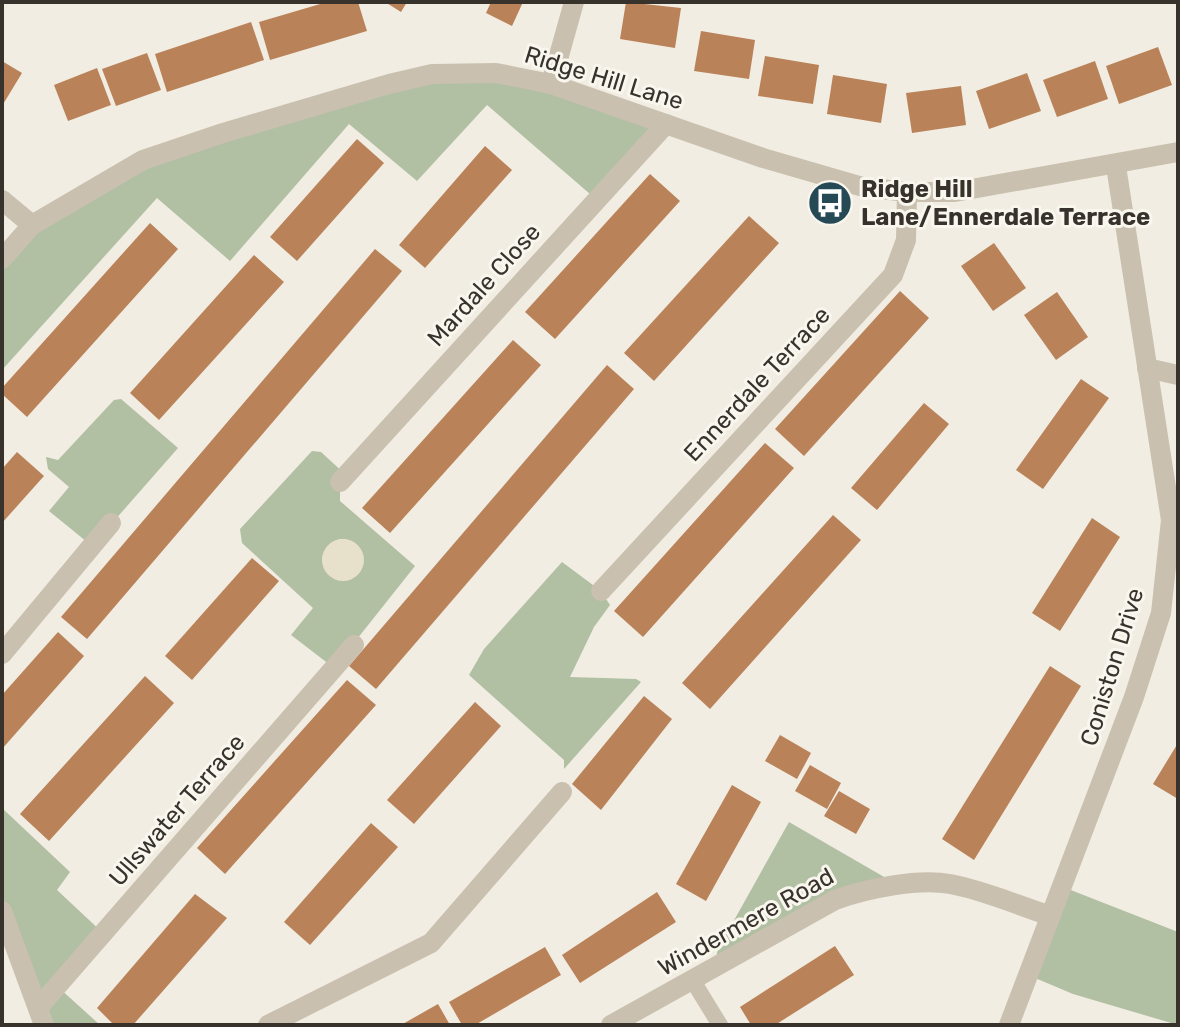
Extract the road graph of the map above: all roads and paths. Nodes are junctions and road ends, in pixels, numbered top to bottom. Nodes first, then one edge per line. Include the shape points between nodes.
1 (574, 2) edge
2 (551, 84) junction
3 (666, 124) junction
4 (1178, 152) edge
5 (1116, 166) junction
6 (907, 192) junction
7 (2, 200) edge
8 (32, 225) junction
9 (2, 259) edge
10 (1147, 368) junction
11 (1178, 375) edge
12 (340, 482) dead end
13 (111, 523) dead end
14 (601, 591) dead end
15 (354, 645) dead end
16 (2, 654) edge
17 (562, 792) dead end
18 (2, 911) edge
19 (1051, 916) junction
20 (7, 943) edge
21 (693, 981) junction
22 (41, 1017) edge
23 (268, 1025) edge
24 (611, 1025) edge
25 (720, 1025) edge
26 (1009, 1025) edge

1 - 2 street
2 - 3 street, Ridge Hill Lane
2 - 8 street, Ridge Hill Lane via 496,73 432,74 389,84 143,160
3 - 6 street, Ridge Hill Lane via 849,183
3 - 12 street, Mardale Close
4 - 5 street, Ridge Hill Lane
5 - 6 street, Ridge Hill Lane via 955,192
5 - 10 street, Coniston Drive
6 - 14 street, Ennerdale Terrace via 906,240 893,275
7 - 8 street
8 - 9 street, Ridge Hill Lane
10 - 11 street
10 - 19 street, Coniston Drive via 1171,520 1161,613
13 - 16 street
15 - 22 street, Ullswater Terrace
17 - 23 street via 431,943
18 - 20 street
19 - 21 street, Windermere Road via 949,884 859,891
19 - 26 street, Coniston Drive
20 - 22 street
21 - 24 street, Windermere Road
21 - 25 lane

